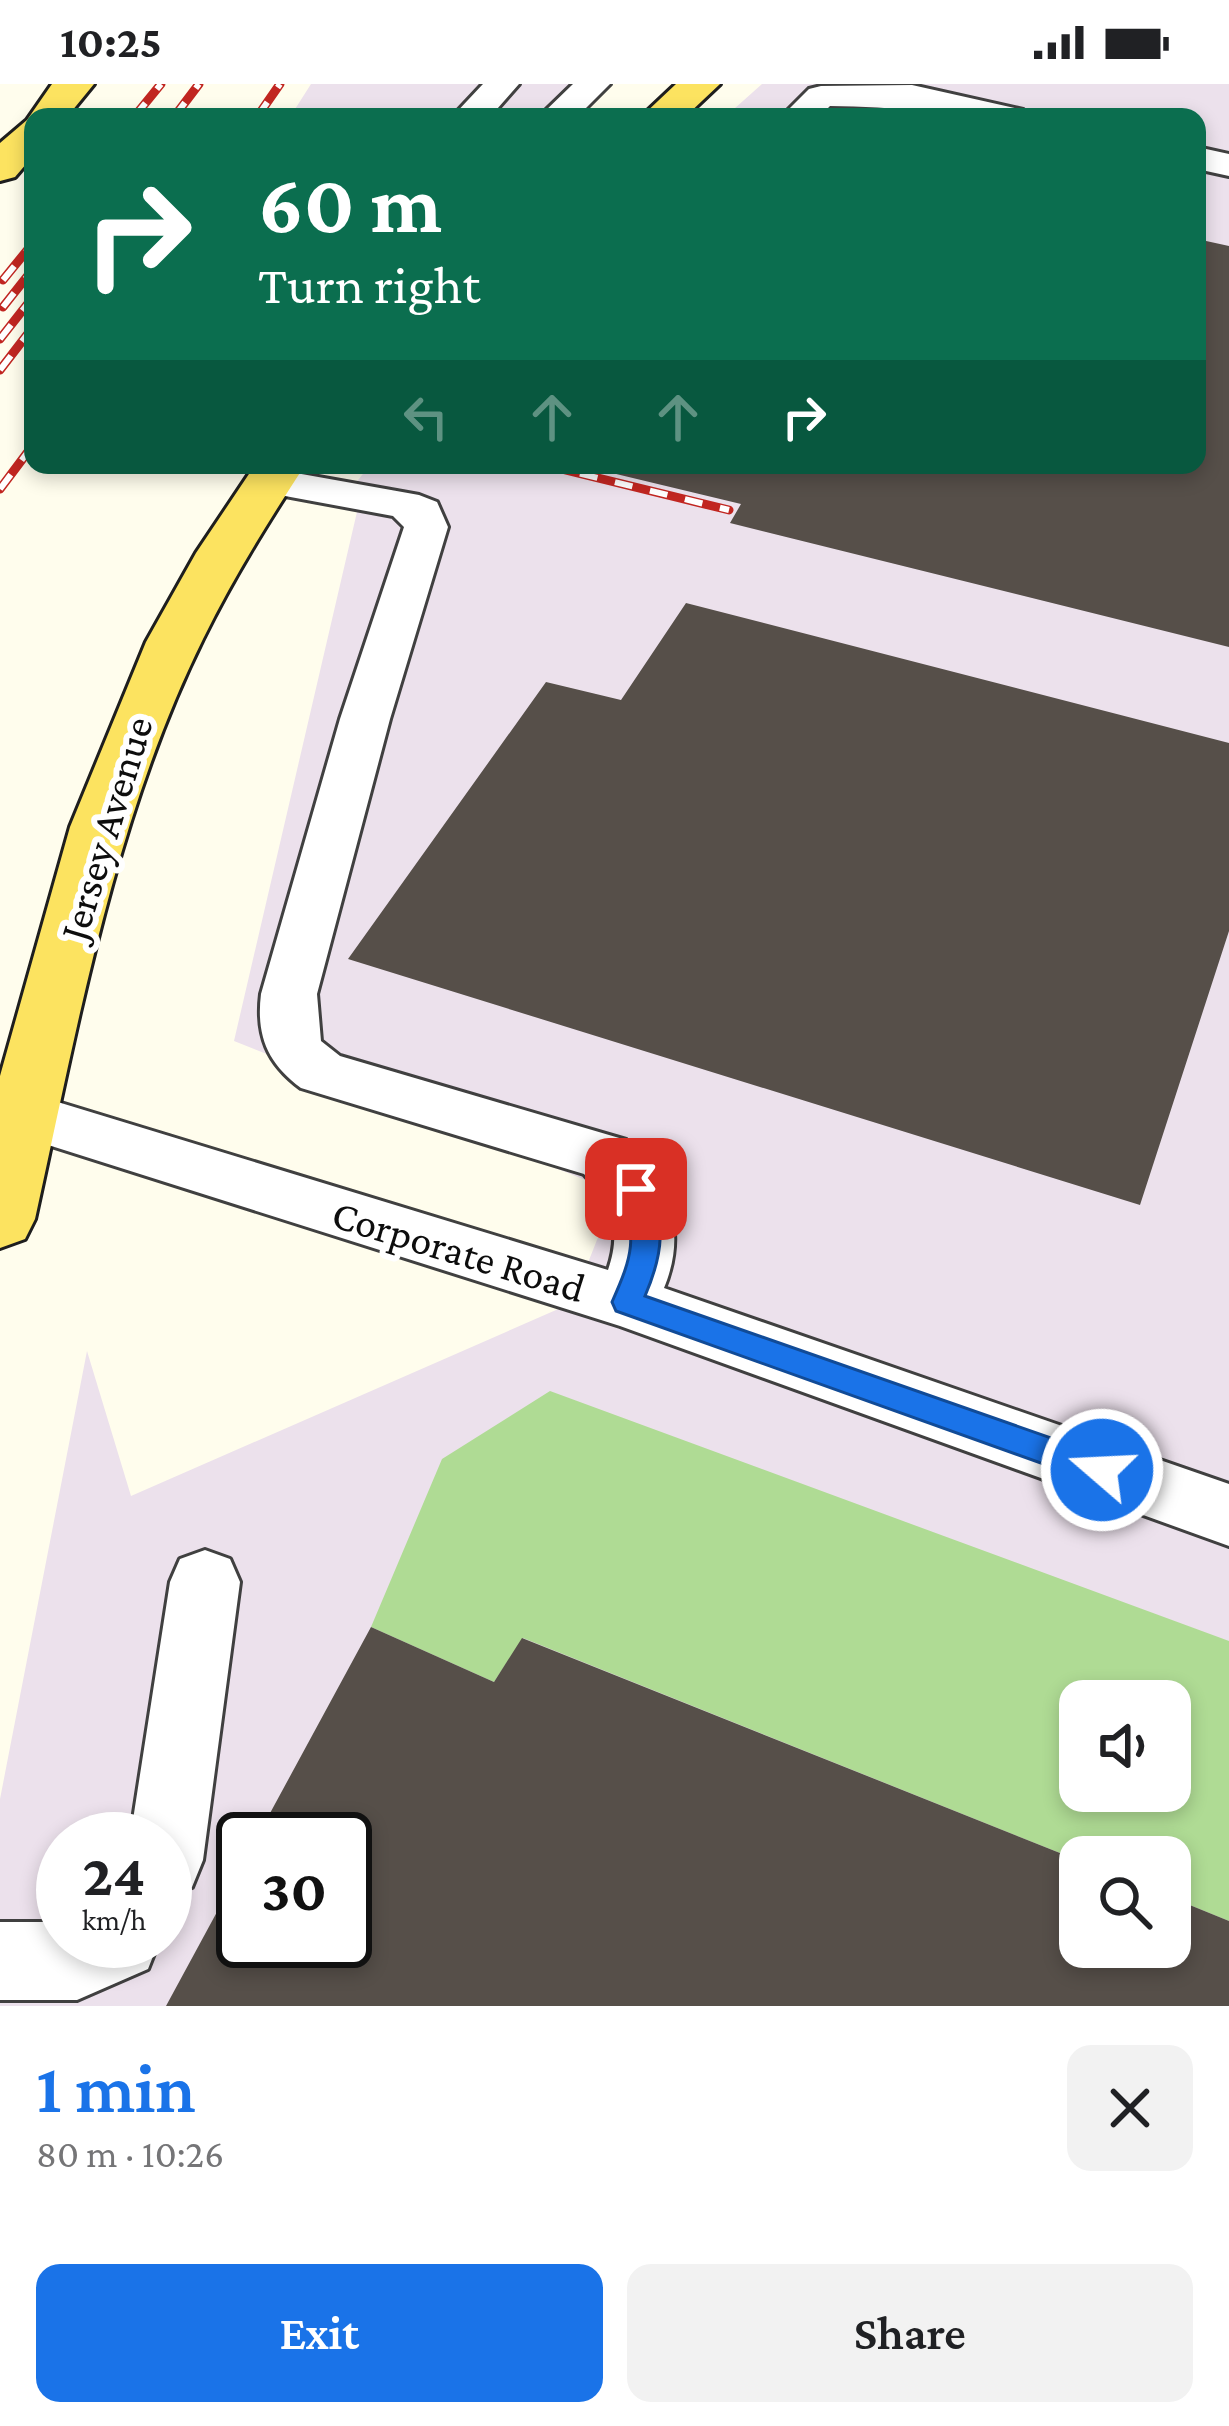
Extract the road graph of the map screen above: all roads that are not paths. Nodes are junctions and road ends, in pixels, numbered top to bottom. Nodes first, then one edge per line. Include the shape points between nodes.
1 (74, 84) edge
2 (502, 84) edge
3 (592, 84) edge
4 (700, 84) edge
5 (51, 108) edge
6 (479, 108) edge
7 (567, 108) edge
8 (672, 108) edge
9 (808, 108) edge
10 (961, 108) edge
11 (273, 474) edge
12 (278, 474) edge
13 (10, 1166) edge
14 (627, 1302) junction
15 (1229, 1515) edge
16 (205, 1582) dead end
17 (172, 1812) edge
18 (0, 1961) edge
19 (36, 1961) edge

1 - 5 main road
2 - 6 street
3 - 7 street
4 - 8 main road
9 - 10 street via 821,96 889,95
11 - 13 main road, Jersey Avenue via 197,594 127,740
12 - 14 street via 404,503 421,511 427,527 365,719 284,1034 295,1054 321,1072 605,1157 636,1189 646,1222 647,1257
13 - 14 street, Corporate Road
14 - 15 street, Corporate Road
16 - 17 street
18 - 19 street

